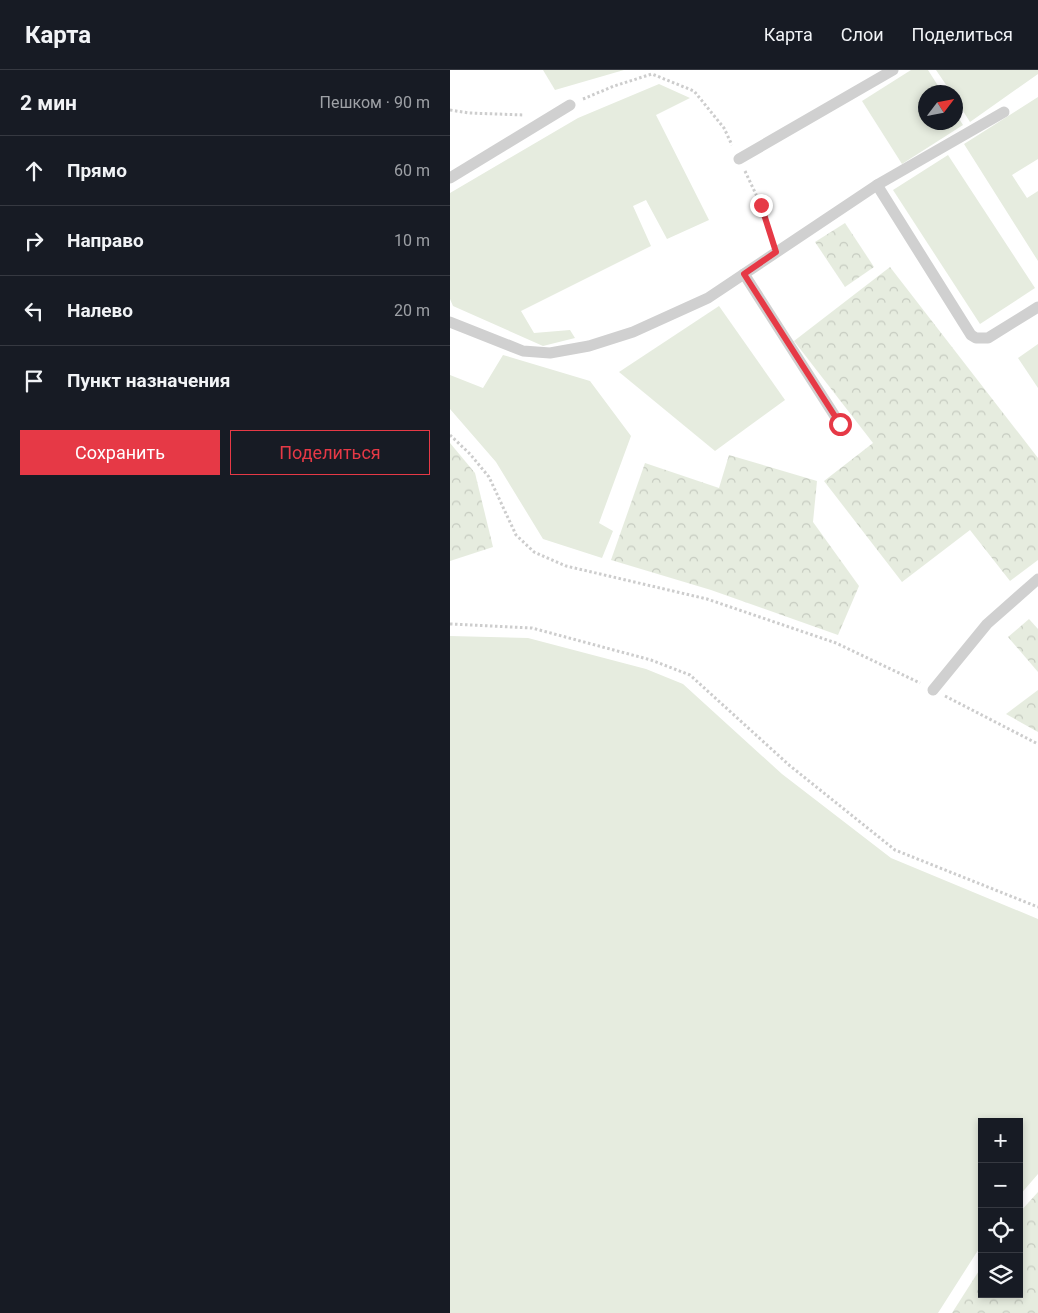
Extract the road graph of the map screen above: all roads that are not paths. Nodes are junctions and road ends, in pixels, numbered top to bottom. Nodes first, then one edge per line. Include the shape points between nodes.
1 (893, 70) edge
2 (570, 105) road end
3 (1004, 112) dead end
4 (739, 159) road end
5 (450, 178) edge
6 (877, 185) junction
7 (744, 274) junction
8 (1038, 307) edge
9 (450, 322) edge
10 (840, 424) dead end
11 (1038, 579) edge
12 (933, 690) road end

1 - 4 lane
2 - 5 lane
3 - 6 lane
6 - 7 lane
6 - 8 lane via 971,335 988,338
7 - 9 lane via 708,298 634,332 589,346 550,353 522,351
7 - 10 lane
11 - 12 lane via 987,624

